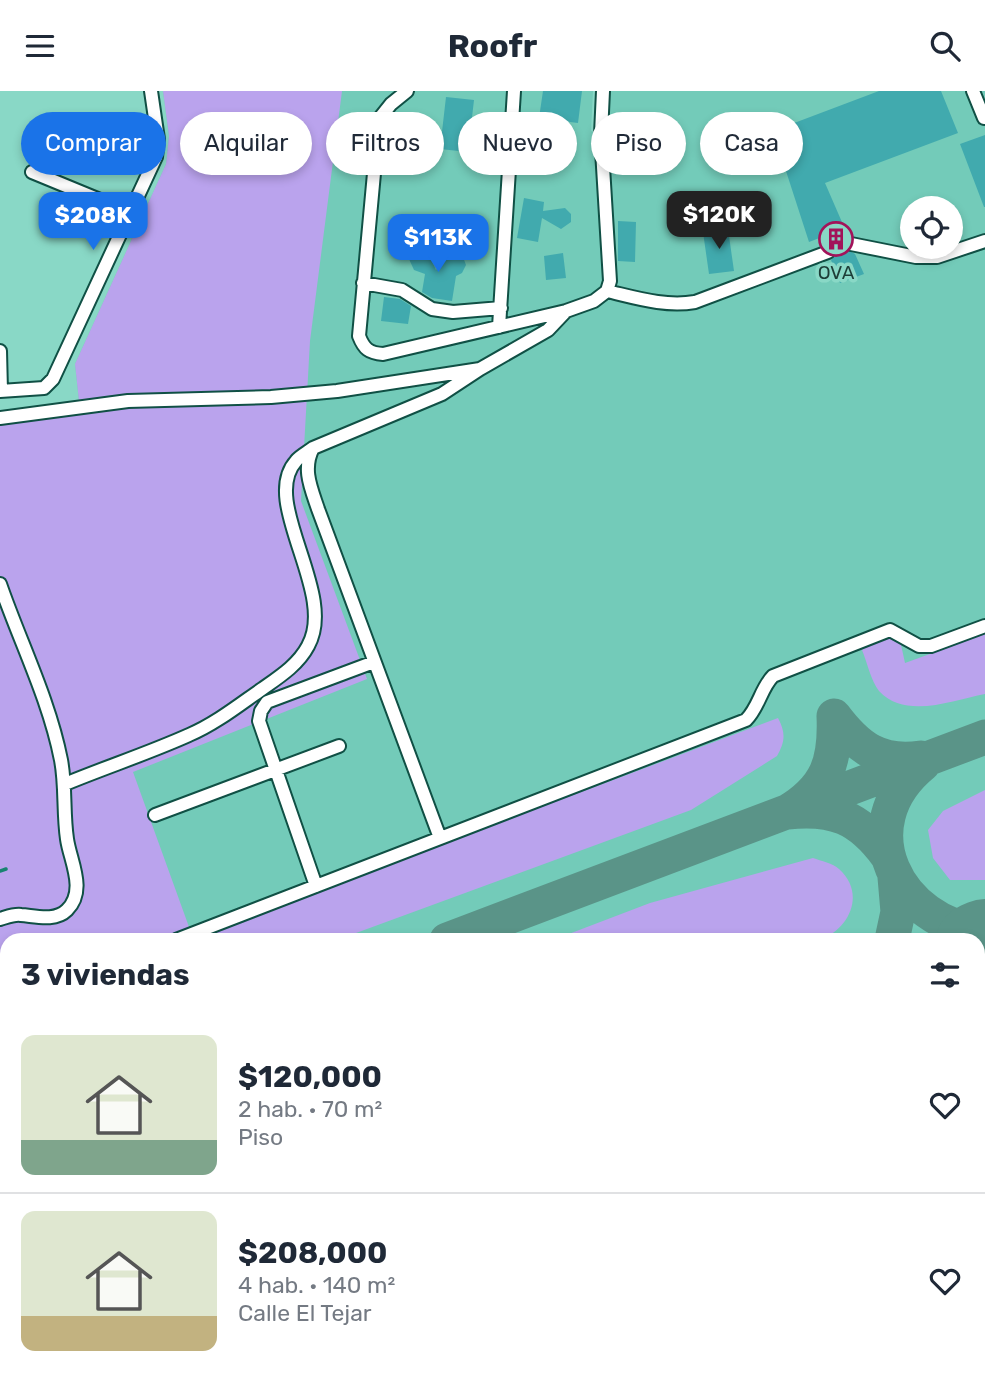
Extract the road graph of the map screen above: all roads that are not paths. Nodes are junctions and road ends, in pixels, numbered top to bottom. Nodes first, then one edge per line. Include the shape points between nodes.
1 (151, 91) edge
2 (407, 91) edge
3 (514, 91) edge
4 (603, 91) edge
5 (973, 91) edge
6 (984, 118) edge
7 (39, 175) edge
8 (129, 212) junction
9 (985, 241) edge
10 (851, 244) tunnel mouth
11 (828, 252) tunnel mouth
12 (363, 283) junction
13 (607, 291) junction
14 (500, 308) junction
15 (566, 311) junction
16 (499, 327) junction
17 (0, 351) edge
18 (480, 369) junction
19 (1, 391) edge
20 (1, 419) edge
21 (313, 448) junction
22 (0, 584) edge
23 (985, 626) edge
24 (374, 662) junction
25 (339, 746) dead end
26 (276, 770) junction
27 (65, 784) junction
28 (155, 815) dead end
29 (440, 838) junction
30 (316, 886) junction
31 (0, 919) edge
32 (194, 933) edge

1 - 8 street via 156,157
2 - 12 street via 379,120
3 - 14 street
4 - 13 street
5 - 6 street
7 - 8 street
8 - 19 street via 53,379 44,388
9 - 10 street via 926,257
11 - 13 street via 695,302 657,303
12 - 14 street via 402,290 432,309
12 - 16 street via 359,336 371,353
13 - 15 street
14 - 16 street
15 - 16 street
15 - 18 street via 548,330
17 - 19 street
18 - 20 street via 337,391 128,401
18 - 21 street via 442,394
21 - 24 street via 308,458 310,482
21 - 27 street via 295,461 287,478 287,507 315,601 309,645 290,670 192,734
22 - 27 street via 45,703
23 - 29 street via 931,646 919,646 890,630 773,676 746,720
24 - 26 street via 267,702 259,721
24 - 29 street
25 - 26 street
26 - 28 street
26 - 30 street
27 - 31 street via 67,843 76,868 76,892 67,910 54,916
29 - 30 street
30 - 32 street

